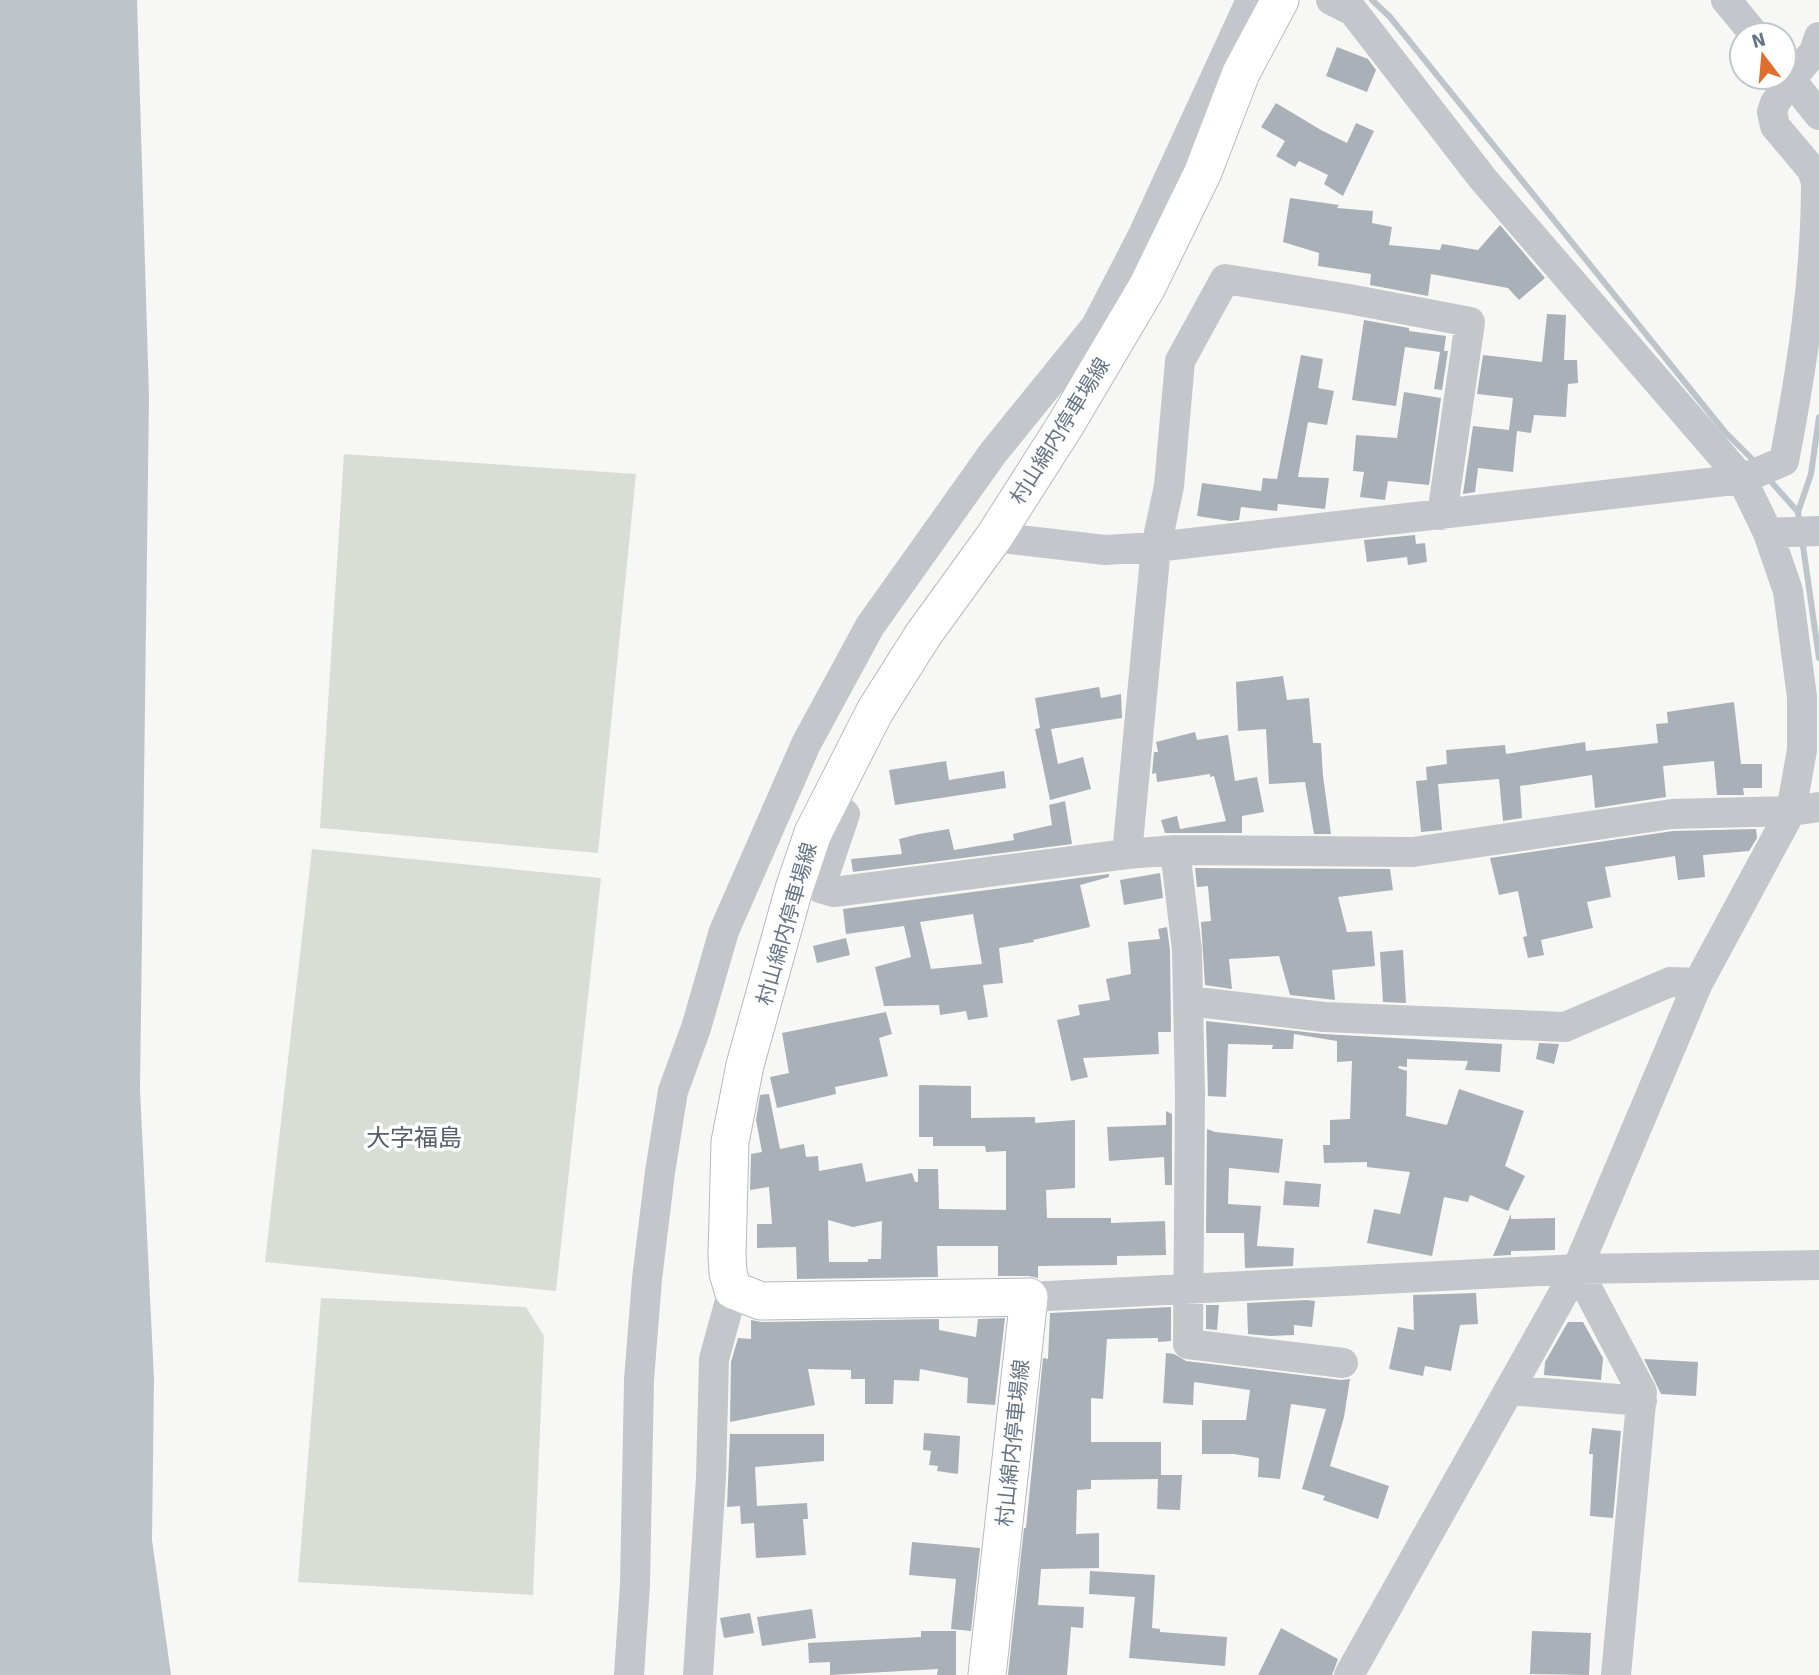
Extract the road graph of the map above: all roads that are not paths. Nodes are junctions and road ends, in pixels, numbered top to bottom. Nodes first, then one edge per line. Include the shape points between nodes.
1 (1251, 0) edge
2 (1280, 0) edge
3 (1331, 0) edge
4 (1726, 0) edge
5 (1743, 21) edge
6 (1819, 37) edge
7 (1798, 66) edge
8 (1798, 89) edge
9 (1780, 91) edge
10 (1819, 115) edge
11 (1745, 477) junction
12 (1442, 515) junction
13 (1819, 531) edge
14 (1774, 532) junction
15 (993, 537) junction
16 (1156, 547) junction
17 (829, 802) junction
18 (1805, 809) edge
19 (1175, 850) junction
20 (1127, 854) junction
21 (1698, 983) junction
22 (1188, 1001) junction
23 (1819, 1265) edge
24 (1577, 1269) junction
25 (733, 1290) junction
26 (1189, 1290) junction
27 (1029, 1297) junction
28 (1343, 1363) dead end
29 (1509, 1390) junction
30 (1642, 1401) junction
31 (629, 1675) edge
32 (698, 1675) edge
33 (986, 1675) edge
34 (1349, 1675) edge
35 (1616, 1675) edge

1 - 31 street via 1096,326 993,453 870,626 806,744 724,931 673,1091 646,1279
2 - 15 main road, 村山綿内停車場線 via 1241,73 1203,172 1147,287
3 - 11 street via 1353,11 1483,179
4 - 5 street
6 - 7 street via 1814,52
8 - 10 street
9 - 11 street via 1772,112 1775,126 1812,170 1816,182 1811,302 1783,461
11 - 12 street
11 - 14 street
12 - 16 street
12 - 16 street via 1470,322 1225,279 1180,361 1169,486
13 - 14 street
14 - 18 street via 1788,591 1802,697
15 - 16 street via 1105,550
15 - 17 main road, 村山綿内停車場線 via 875,712
16 - 20 street
17 - 20 street via 845,814 820,888 834,891
17 - 25 main road, 村山綿内停車場線 via 794,889 744,1065 728,1171 728,1273
18 - 19 street via 1672,814 1413,852
18 - 21 street
19 - 20 street
19 - 22 street
21 - 22 street via 1670,982 1564,1027 1324,1017
21 - 24 street
22 - 26 street
23 - 24 street
24 - 26 street
24 - 29 street
24 - 30 street via 1642,1392
25 - 27 main road via 761,1301
25 - 32 street via 714,1359
26 - 27 street
26 - 28 street via 1188,1345
27 - 33 main road, 村山綿内停車場線
29 - 30 street
29 - 34 street
30 - 35 street

